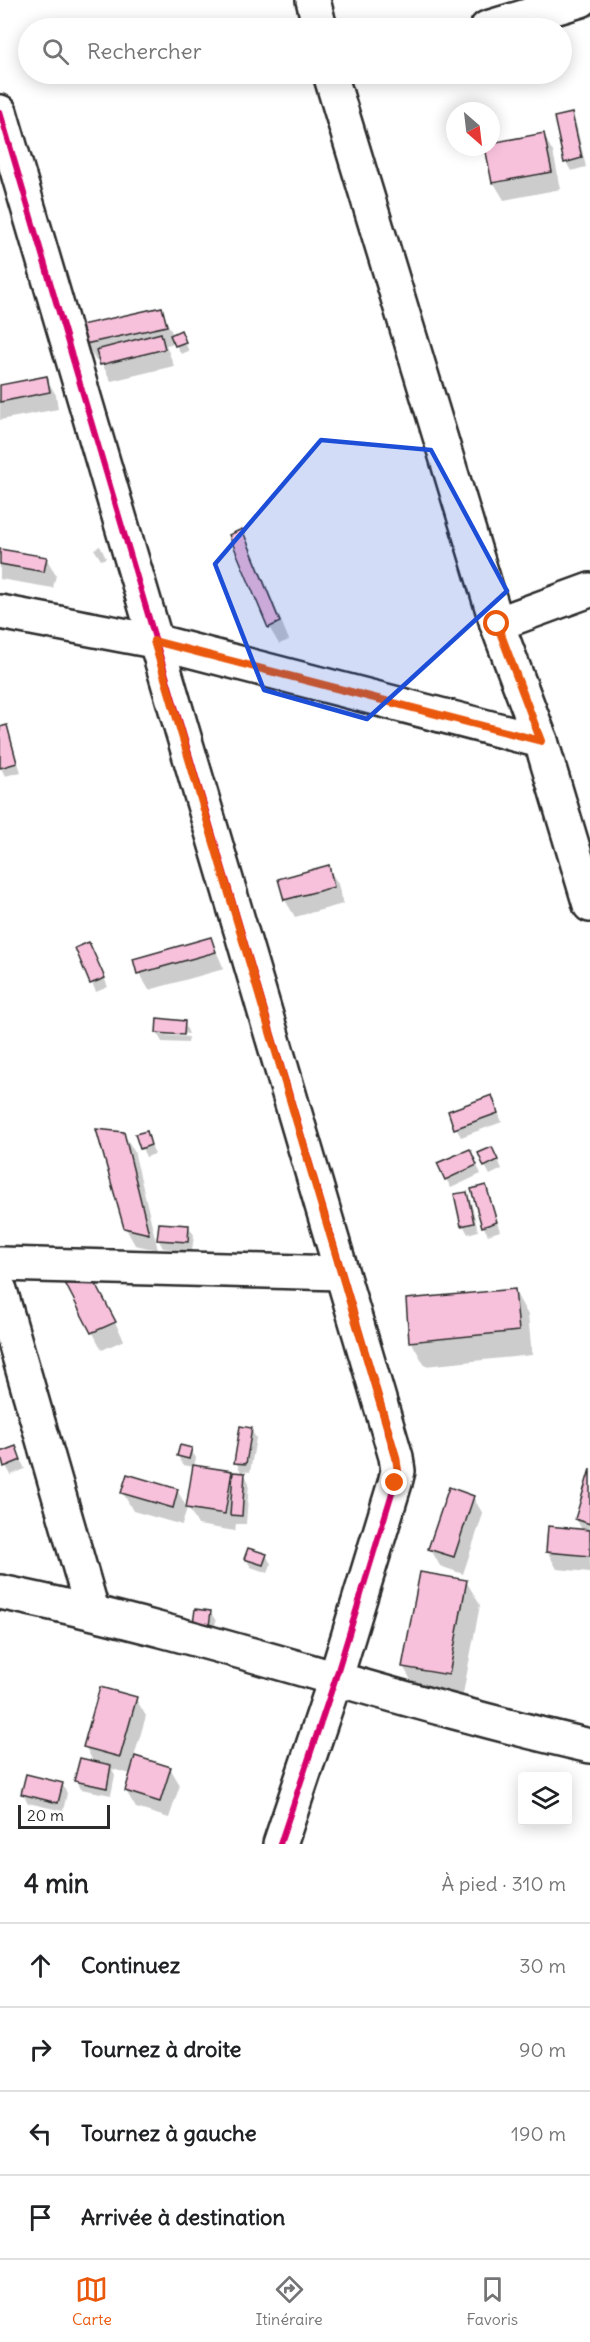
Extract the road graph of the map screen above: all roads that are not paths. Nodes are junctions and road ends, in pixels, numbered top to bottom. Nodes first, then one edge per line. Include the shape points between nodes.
1 (313, 0) edge
2 (581, 0) edge
3 (318, 18) edge
4 (521, 18) edge
5 (336, 84) edge
6 (0, 112) edge
7 (590, 590) edge
8 (0, 612) edge
9 (497, 624) junction
10 (154, 641) junction
11 (541, 741) junction
12 (590, 904) edge
13 (0, 1264) edge
14 (341, 1273) junction
15 (0, 1290) edge
16 (0, 1592) edge
17 (92, 1610) junction
18 (335, 1680) junction
19 (590, 1746) edge
20 (280, 1844) edge

1 - 3 street
2 - 4 street
5 - 9 street
6 - 10 street
7 - 9 street
8 - 10 street
9 - 11 street
10 - 11 street
10 - 14 street
11 - 12 street
13 - 14 street
14 - 18 street via 398,1471
15 - 17 street
16 - 17 street
17 - 18 street
18 - 19 street
18 - 20 street

